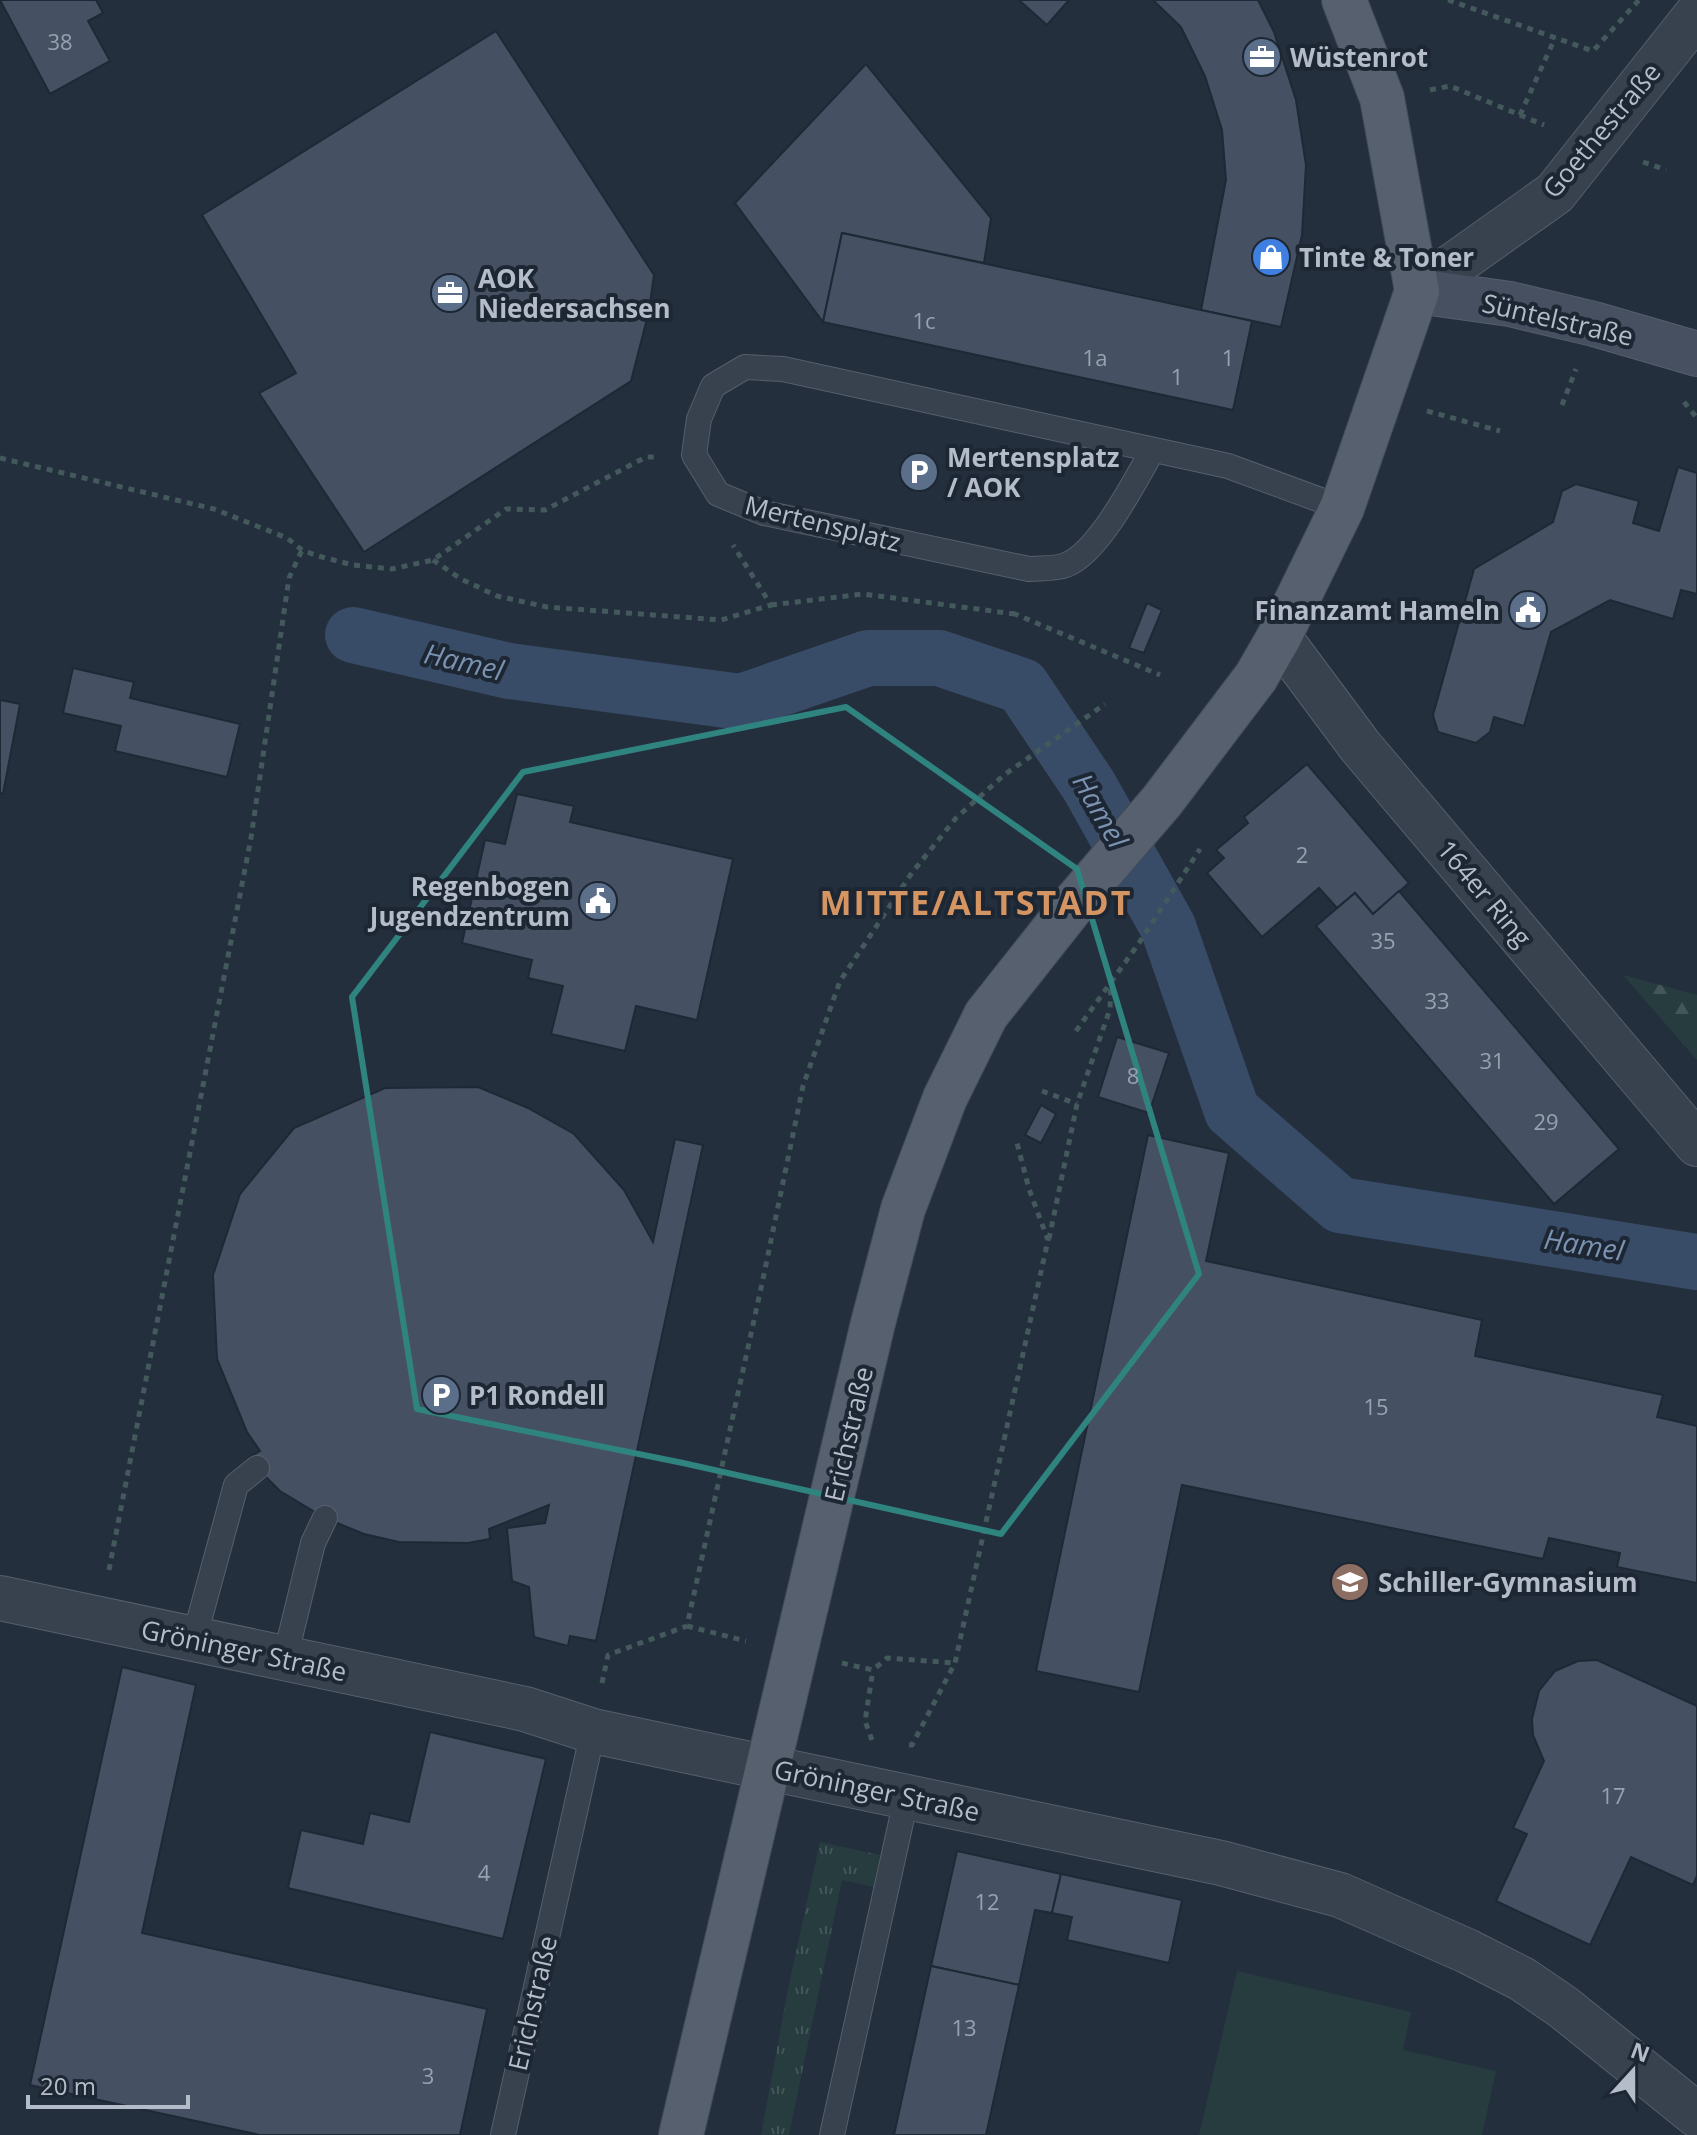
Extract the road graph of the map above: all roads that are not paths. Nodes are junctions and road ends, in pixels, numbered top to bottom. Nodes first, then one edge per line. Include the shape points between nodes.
1 (1344, 0) edge
2 (1697, 14) edge
3 (1417, 291) junction
4 (1697, 354) edge
5 (1152, 451) junction
6 (1342, 508) junction
7 (1279, 637) junction
8 (1697, 1144) edge
9 (257, 1468) dead end
10 (325, 1518) dead end
11 (0, 1598) edge
12 (194, 1639) junction
13 (285, 1658) junction
14 (593, 1731) junction
15 (769, 1767) junction
16 (907, 1795) junction
17 (1697, 2115) edge
18 (503, 2135) edge
19 (681, 2135) edge
20 (832, 2135) edge

1 - 3 main road via 1382,98
2 - 3 street, Goethestraße via 1555,193
3 - 4 main road, Süntelstraße via 1510,304
3 - 6 main road
5 - 5 lane, Mertensplatz via 783,369 745,367 713,386 699,419 694,455 718,494 764,513 1029,569 1067,565 1093,544
5 - 6 lane via 1228,466
6 - 7 main road
7 - 8 street, 164er Ring via 1360,746
7 - 15 main road, Erichstraße via 1256,677 1162,801 986,1015 945,1098 903,1209
9 - 12 lane via 236,1485
10 - 13 lane via 313,1543
11 - 12 street, Gröninger Straße
12 - 13 street, Gröninger Straße
13 - 14 street, Gröninger Straße via 525,1709
14 - 15 street, Gröninger Straße
14 - 18 lane, Erichstraße
15 - 16 street, Gröninger Straße
15 - 19 main road, Erichstraße
16 - 17 street, Gröninger Straße via 1221,1863 1340,1895 1522,1979
16 - 20 lane

